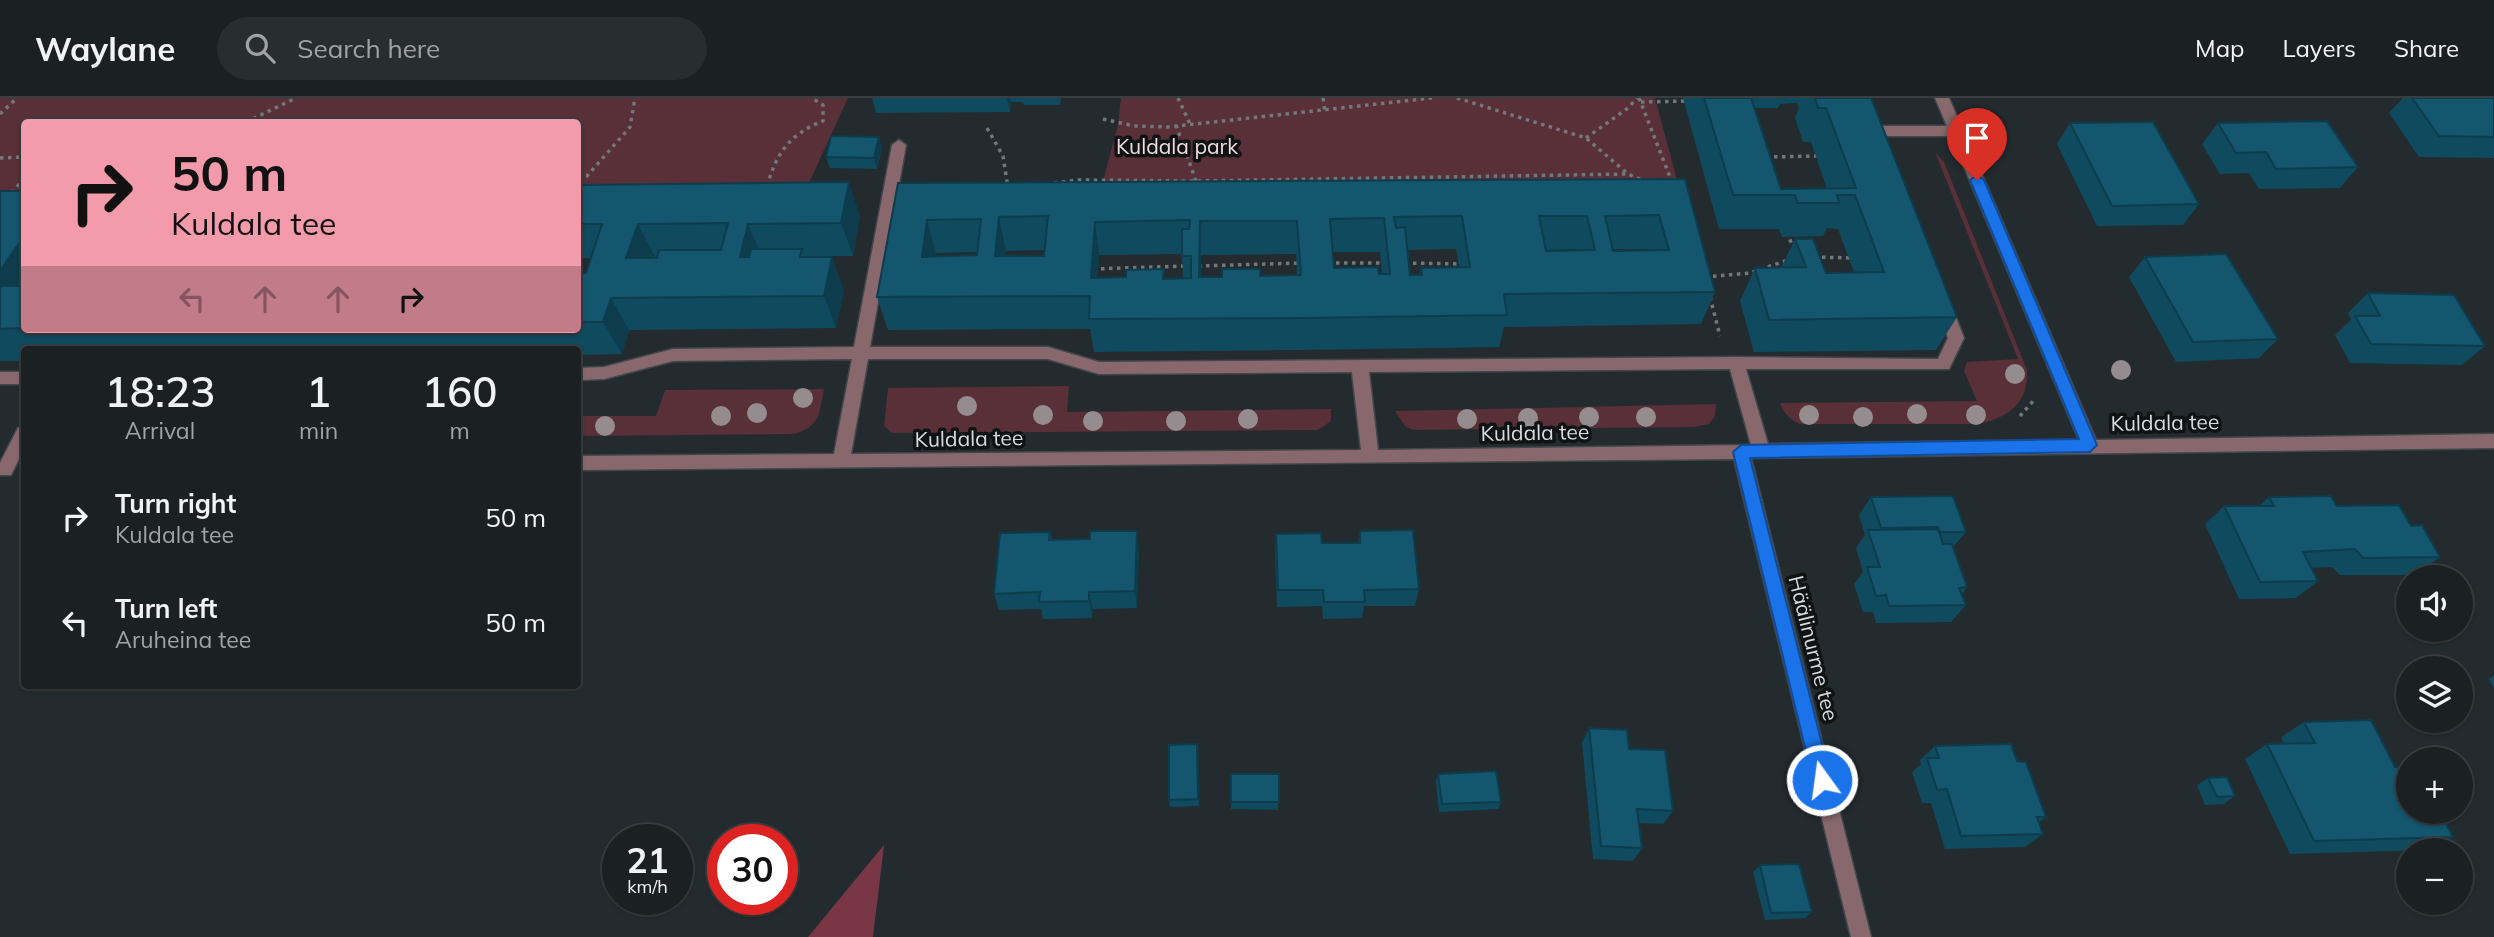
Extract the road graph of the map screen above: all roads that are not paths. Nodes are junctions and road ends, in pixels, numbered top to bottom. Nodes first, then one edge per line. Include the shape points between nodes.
1 (1942, 98) edge
2 (1875, 131) edge
3 (1956, 131) junction
4 (900, 145) dead end
5 (1939, 293) edge
6 (861, 353) junction
7 (1736, 363) junction
8 (1360, 368) junction
9 (581, 374) edge
10 (0, 378) edge
11 (21, 378) edge
12 (21, 438) edge
13 (2494, 440) edge
14 (2090, 445) junction
15 (1741, 452) junction
16 (1762, 452) junction
17 (1370, 457) junction
18 (841, 462) junction
19 (581, 463) edge
20 (2, 470) edge
21 (21, 470) edge
22 (1861, 937) edge

1 - 3 street
2 - 3 street
3 - 14 street
4 - 6 street
5 - 7 street via 1956,338 1943,365
6 - 8 street via 1048,353 1099,368
6 - 9 street via 673,355 604,373
6 - 18 street
7 - 8 street
7 - 16 street
8 - 17 street
10 - 11 street
12 - 20 street
13 - 14 street, Kuldala tee
14 - 16 street, Kuldala tee
15 - 16 street, Kuldala tee
15 - 17 street, Kuldala tee
15 - 22 street, Häälinurme tee
17 - 18 street, Kuldala tee
18 - 19 street, Kuldala tee
20 - 21 street

